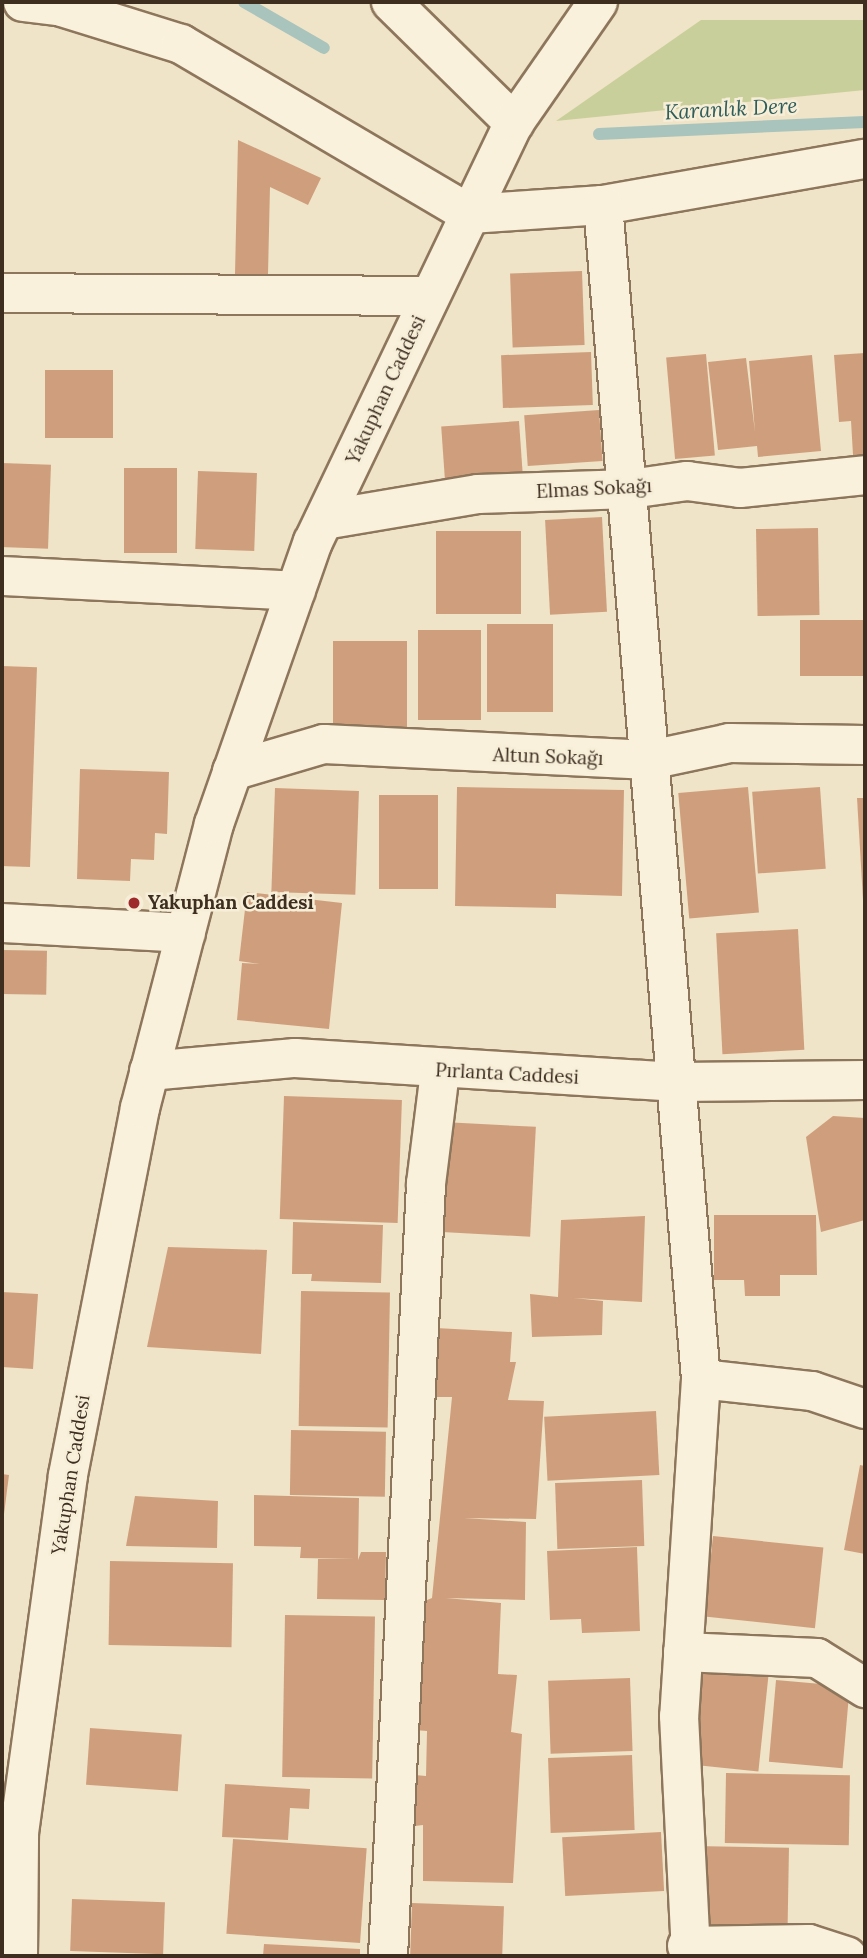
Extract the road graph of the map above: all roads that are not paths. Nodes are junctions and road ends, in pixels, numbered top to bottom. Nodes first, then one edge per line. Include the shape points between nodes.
1 (23, 2) edge
2 (391, 2) edge
3 (598, 2) edge
4 (514, 123) junction
5 (865, 159) edge
6 (603, 205) junction
7 (470, 214) junction
8 (2, 293) edge
9 (430, 296) junction
10 (865, 475) edge
11 (630, 489) junction
12 (324, 520) junction
13 (2, 576) edge
14 (296, 591) junction
15 (865, 745) edge
16 (650, 760) junction
17 (232, 771) junction
18 (2, 923) edge
19 (186, 933) junction
20 (149, 1071) junction
21 (440, 1071) junction
22 (865, 1080) edge
23 (678, 1082) junction
24 (701, 1379) junction
25 (865, 1409) edge
26 (683, 1652) junction
27 (865, 1688) edge
28 (689, 1951) edge
29 (18, 1956) edge
30 (388, 1956) edge
31 (847, 1956) edge

1 - 7 street via 62,7 181,44
2 - 4 street
3 - 4 street, Yakuphan Caddesi
4 - 7 street, Yakuphan Caddesi
5 - 6 street
6 - 7 street
6 - 11 street
7 - 9 street, Yakuphan Caddesi
8 - 9 street
9 - 12 street, Yakuphan Caddesi
10 - 11 street, Elmas Sokağı via 740,488 687,481
11 - 12 street, Elmas Sokağı via 478,494
11 - 16 street
12 - 14 street, Yakuphan Caddesi
13 - 14 street
14 - 17 street, Yakuphan Caddesi
15 - 16 street, Altun Sokağı via 730,743
16 - 17 street, Altun Sokağı via 324,744
16 - 23 street
17 - 19 street, Yakuphan Caddesi
18 - 19 street
19 - 20 street, Yakuphan Caddesi
20 - 21 street, Pırlanta Caddesi via 295,1059
20 - 29 street, Yakuphan Caddesi via 68,1475 19,1833
21 - 23 street, Pırlanta Caddesi
21 - 30 street via 426,1184
22 - 23 street, Pırlanta Caddesi
23 - 24 street
24 - 25 street via 811,1391
24 - 26 street
26 - 27 street via 817,1658
26 - 28 street via 679,1716
28 - 31 street via 809,1944

